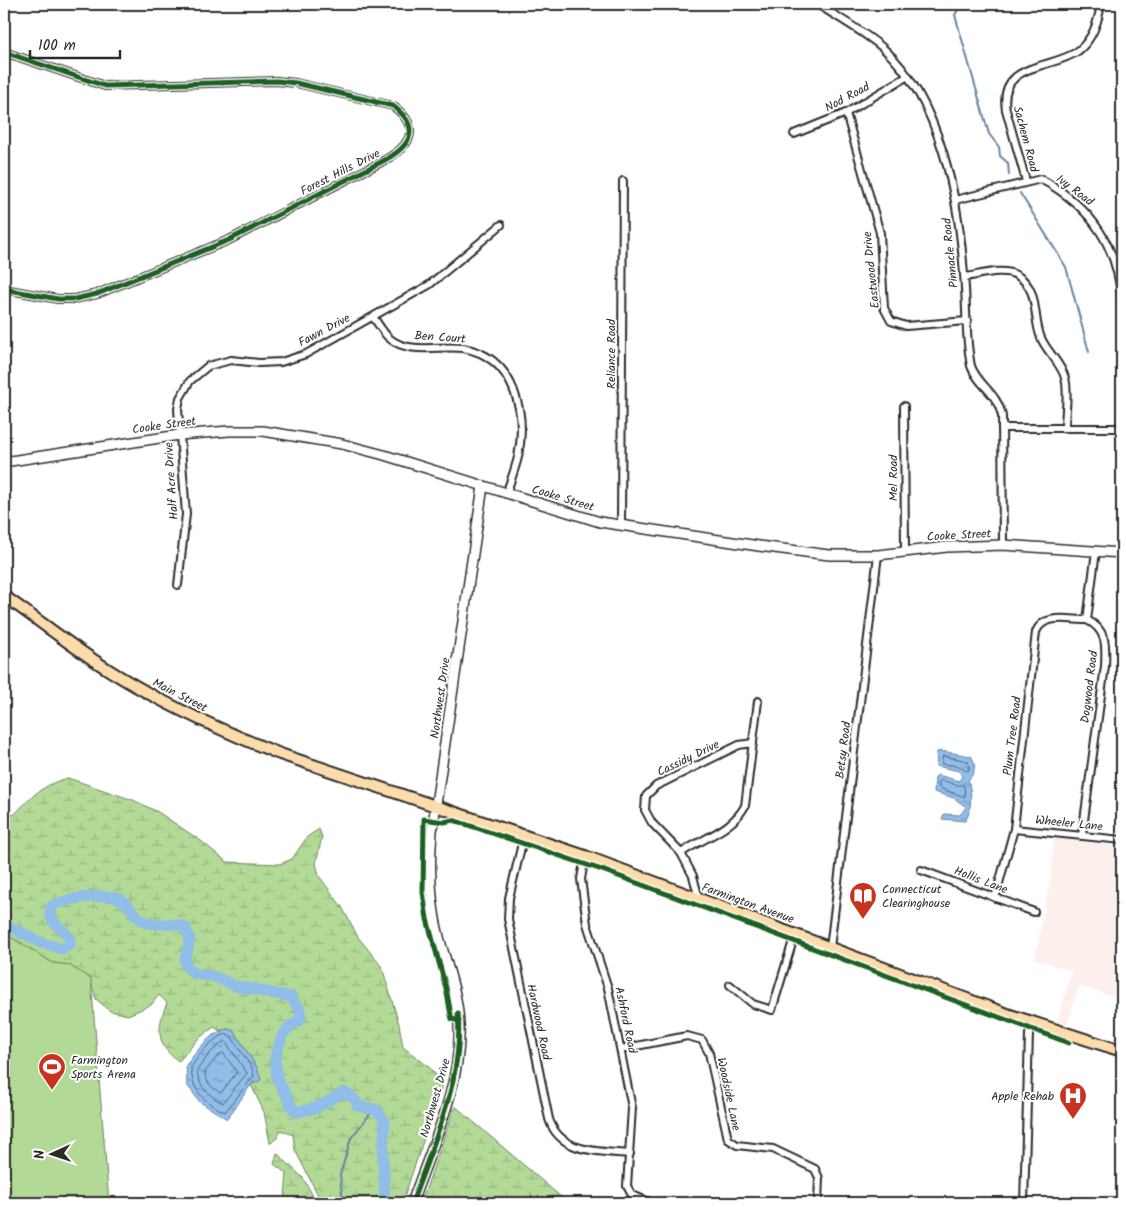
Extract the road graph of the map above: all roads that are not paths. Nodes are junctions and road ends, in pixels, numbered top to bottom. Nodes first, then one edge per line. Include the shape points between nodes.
1 (817, 4) edge
2 (1101, 4) edge
3 (4, 52) edge
4 (908, 76) junction
5 (846, 113) junction
6 (794, 134) dead end
7 (623, 181) dead end
8 (1026, 181) junction
9 (955, 200) junction
10 (501, 225) dead end
11 (965, 277) junction
12 (4, 289) edge
13 (1122, 304) edge
14 (373, 316) junction
15 (966, 321) junction
16 (904, 406) dead end
17 (1122, 426) edge
18 (1002, 428) junction
19 (1066, 428) junction
20 (179, 435) junction
21 (4, 462) edge
22 (483, 486) junction
23 (506, 494) junction
24 (621, 526) junction
25 (1003, 545) junction
26 (905, 550) junction
27 (1096, 551) junction
28 (1122, 553) edge
29 (878, 555) junction
30 (178, 585) dead end
31 (4, 596) edge
32 (1086, 620) junction
33 (758, 702) dead end
34 (753, 742) junction
35 (364, 782) joint
36 (437, 805) junction
37 (1014, 829) junction
38 (1082, 835) junction
39 (524, 836) junction
40 (1122, 840) edge
41 (682, 853) junction
42 (585, 856) junction
43 (921, 870) dead end
44 (995, 898) junction
45 (699, 899) junction
46 (1034, 912) dead end
47 (795, 934) junction
48 (830, 948) junction
49 (730, 985) dead end
50 (1033, 1024) junction
51 (621, 1049) junction
52 (1122, 1051) edge
53 (630, 1154) junction
54 (412, 1203) edge
55 (652, 1203) edge
56 (818, 1203) edge
57 (1024, 1203) edge

1 - 4 street, Pinnacle Road via 858,29 882,48
2 - 8 street, Sachem Road via 1091,37 1077,51 1034,65 1008,86 1004,102
3 - 12 street, Forest Hills Drive via 105,86 245,81 296,83 393,106 404,114 410,126 409,140 401,151 385,160 230,240 108,290 66,299
4 - 5 street, Nod Road
4 - 9 street, Pinnacle Road via 933,124
5 - 6 street, Nod Road
5 - 15 street, Eastwood Drive via 880,233 884,308 891,321 906,326
7 - 24 street, Reliance Road
8 - 9 street, Ivy Road
8 - 13 street, Ivy Road via 1041,179 1091,216 1102,232 1121,286
9 - 11 street, Pinnacle Road
10 - 14 street, Fawn Drive via 429,285
11 - 15 street, Pinnacle Road
11 - 19 street via 1002,272 1016,274 1028,283 1034,294 1036,323 1042,340 1066,379
14 - 20 street, Fawn Drive via 306,354 282,362 231,360 208,366 190,381 180,398
14 - 23 street, Ben Court via 389,338 405,346 464,348 500,365 510,379 518,401 520,444
15 - 18 street, Pinnacle Road via 971,366 998,402
16 - 26 street, Mel Road
17 - 19 street
18 - 19 street
18 - 25 street, Pinnacle Road
20 - 21 main road, Cooke Street
20 - 22 main road, Cooke Street via 241,430 286,434 359,448
20 - 30 street, Half Acre Drive via 186,514
22 - 23 main road, Cooke Street
22 - 36 main road, Northwest Drive
23 - 24 main road, Cooke Street
24 - 29 main road, Cooke Street via 829,555
25 - 26 main road, Cooke Street
25 - 27 main road, Cooke Street
26 - 29 main road, Cooke Street
27 - 28 main road, Cooke Street
27 - 32 street
29 - 48 street, Betsy Road
31 - 35 highway, Main Street via 111,672 162,701 256,745
32 - 37 street, Plum Tree Road via 1048,619 1039,625 1036,632
32 - 38 street, Dogwood Road via 1100,629 1106,644
33 - 34 street
34 - 41 street via 745,806 738,818
34 - 41 street, Cassidy Drive via 739,745 656,786 646,796 645,810 652,823
35 - 36 highway, Farmington Avenue
36 - 39 highway, Farmington Avenue
36 - 54 main road, Northwest Drive via 431,837 431,891 438,935 458,1010 459,1039 448,1097
37 - 38 street, Wheeler Lane
37 - 44 street, Plum Tree Road
38 - 40 street, Wheeler Lane
39 - 42 highway, Farmington Avenue
39 - 53 street, Hardwood Road via 508,919 549,1119 560,1138 571,1145
41 - 45 street, Cassidy Drive via 694,876
42 - 45 highway, Farmington Avenue
42 - 51 street, Ashford Road via 581,879 587,924 592,947 605,977
43 - 44 street, Hollis Lane
44 - 46 street, Hollis Lane
45 - 47 highway, Farmington Avenue
47 - 48 highway, Farmington Avenue
47 - 49 street via 772,1010 753,1004
48 - 50 highway, Farmington Avenue
50 - 52 highway, Farmington Avenue
50 - 57 street via 1029,1034
51 - 53 street, Ashford Road via 632,1108
51 - 56 street, Woodside Lane via 687,1036 702,1040 709,1053 728,1139 737,1145 773,1149 815,1169 820,1178
53 - 55 street, Ashford Road via 629,1192

